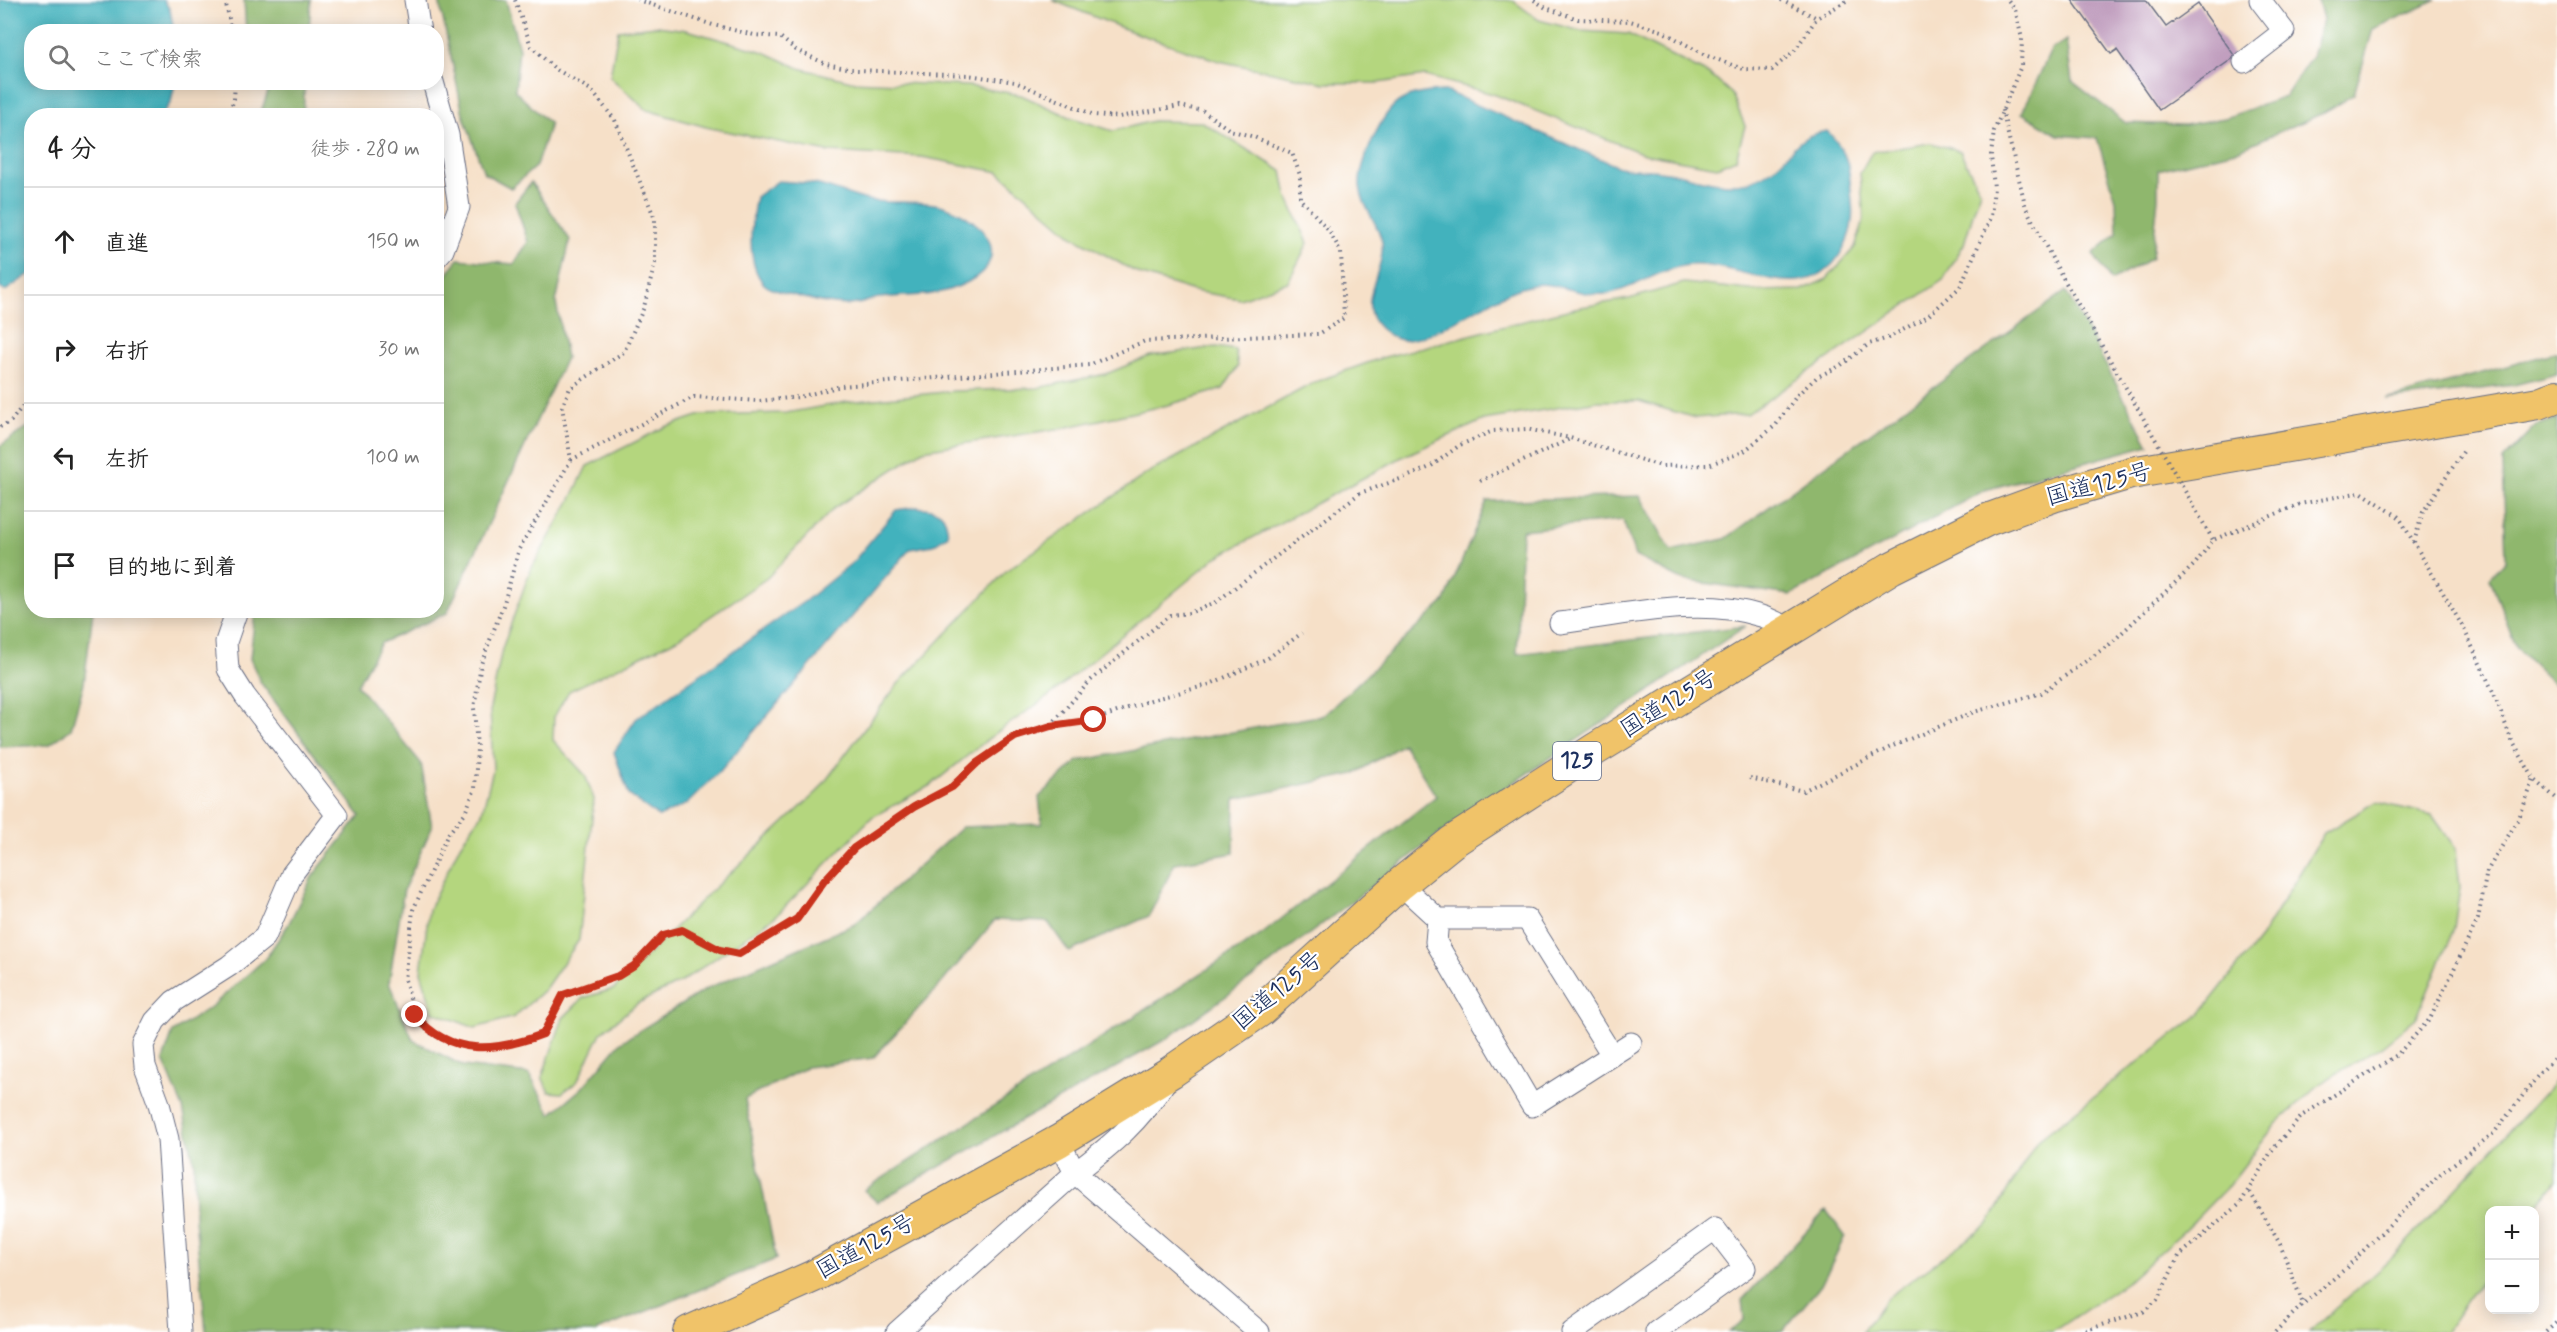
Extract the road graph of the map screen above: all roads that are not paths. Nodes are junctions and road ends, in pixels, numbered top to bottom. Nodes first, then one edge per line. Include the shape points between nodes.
1 (415, 0) edge
2 (2260, 0) edge
3 (419, 24) edge
4 (2244, 62) dead end
5 (435, 90) edge
6 (440, 108) edge
7 (444, 121) edge
8 (444, 245) edge
9 (2557, 396) edge
10 (234, 618) edge
11 (1560, 623) dead end
12 (1791, 629) junction
13 (1400, 884) junction
14 (1438, 919) junction
15 (1631, 1043) dead end
16 (1612, 1055) junction
17 (1171, 1072) junction
18 (1059, 1141) junction
19 (1075, 1173) junction
20 (181, 1332) edge
21 (689, 1332) edge
22 (897, 1332) edge
23 (1259, 1332) edge
24 (1572, 1332) edge
25 (1656, 1332) edge

1 - 3 street
2 - 4 street via 2284,31
5 - 6 street
7 - 8 street via 459,207
9 - 12 highway, 国道125号 / 125 via 2539,403 2131,473 2053,496 1987,520 1934,546
10 - 20 street via 226,642 228,669 337,815 292,873 265,937 229,966 174,1001 154,1021 143,1045 145,1066 168,1139
11 - 12 street via 1668,609 1722,609 1761,616
12 - 13 highway, 国道125号 / 125 via 1498,811
13 - 14 street
13 - 17 highway, 国道125号 / 125 via 1261,1010
14 - 16 street via 1527,919
14 - 16 street via 1436,942 1532,1106
15 - 16 street
17 - 18 highway, 国道125号 / 125
17 - 19 street via 1147,1109 1122,1136
18 - 19 street
18 - 21 highway, 国道125号 / 125 via 814,1276
19 - 22 street
19 - 23 street
24 - 25 street via 1715,1229 1745,1268

